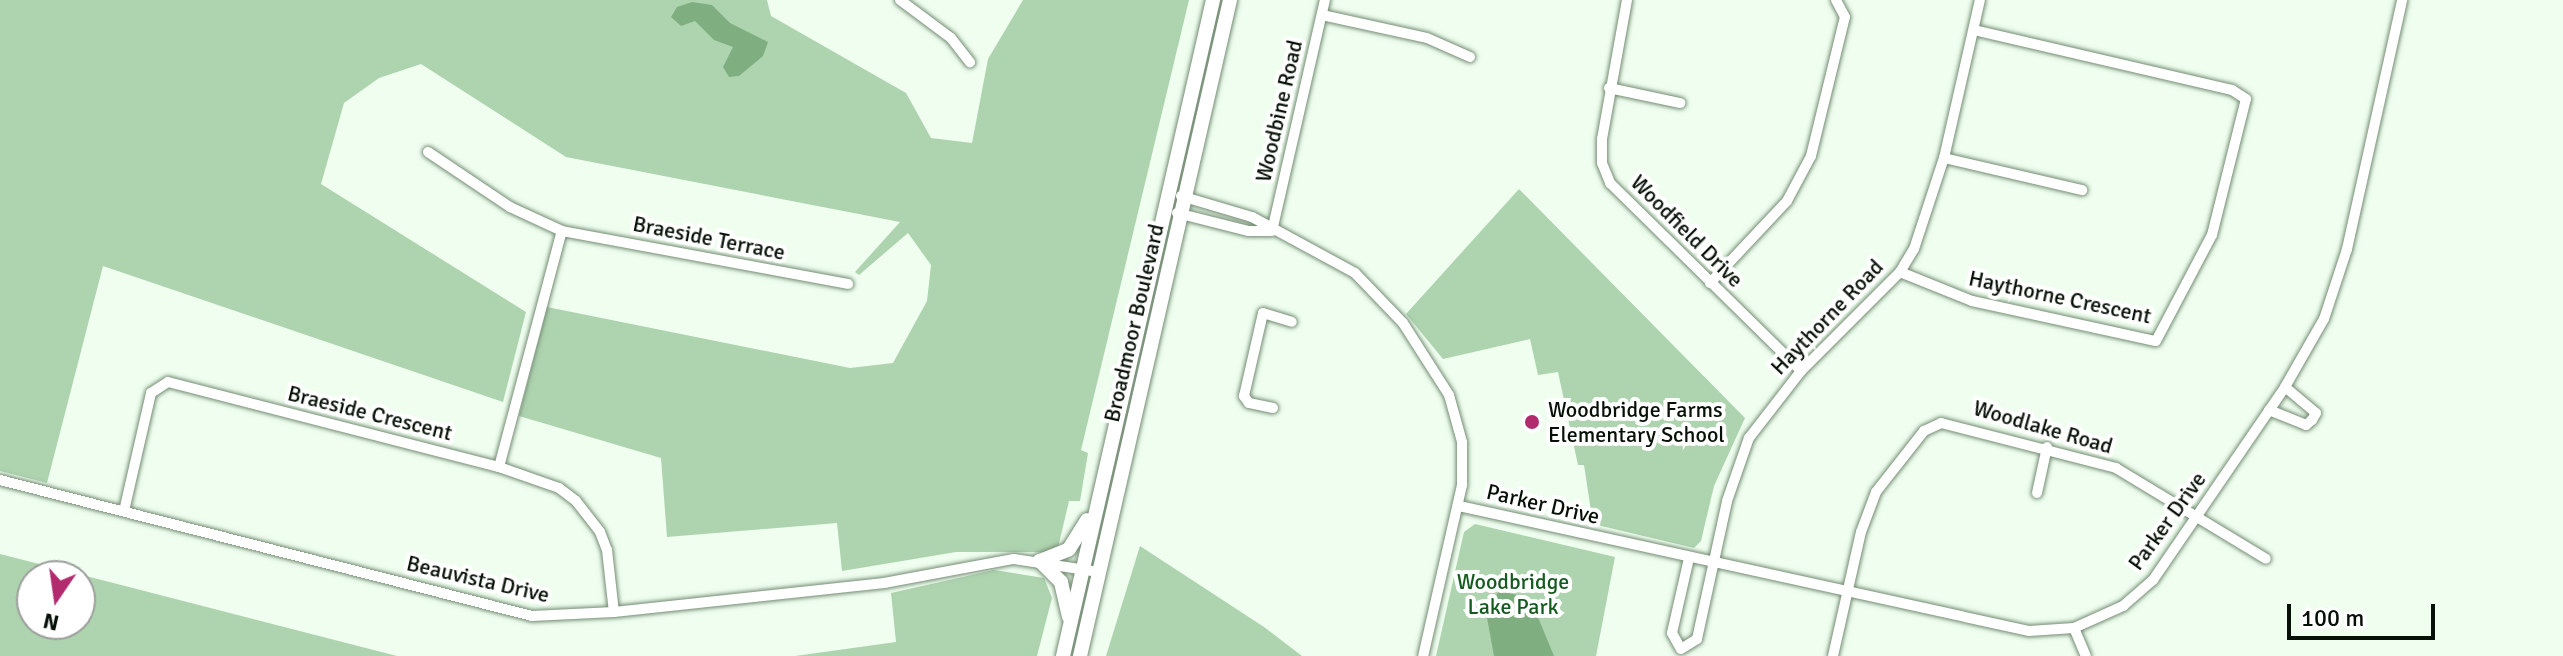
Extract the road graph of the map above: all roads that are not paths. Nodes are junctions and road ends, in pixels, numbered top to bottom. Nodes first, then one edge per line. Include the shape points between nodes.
1 (900, 0) edge
2 (1213, 0) edge
3 (1230, 0) edge
4 (1325, 0) edge
5 (1627, 0) edge
6 (1836, 0) edge
7 (1980, 0) edge
8 (2402, 0) edge
9 (917, 4) edge
10 (1322, 15) junction
11 (1974, 30) junction
12 (1470, 57) dead end
13 (970, 62) dead end
14 (1609, 88) junction
15 (1680, 103) dead end
16 (428, 152) dead end
17 (1944, 158) junction
18 (2082, 190) dead end
19 (1168, 194) junction
20 (1186, 197) junction
21 (1164, 210) junction
22 (1182, 214) junction
23 (562, 231) junction
24 (1272, 231) junction
25 (1900, 272) junction
26 (1710, 283) junction
27 (848, 284) dead end
28 (1292, 322) dead end
29 (1801, 371) junction
30 (2285, 387) junction
31 (1273, 408) dead end
32 (2269, 410) junction
33 (2047, 447) junction
34 (499, 467) junction
35 (0, 480) edge
36 (2037, 493) dead end
37 (1098, 497) junction
38 (1459, 506) junction
39 (124, 511) junction
40 (2195, 518) junction
41 (1689, 558) junction
42 (2266, 559) dead end
43 (1040, 561) junction
44 (1715, 564) junction
45 (1082, 568) junction
46 (1099, 572) junction
47 (1848, 593) junction
48 (614, 612) junction
49 (1071, 621) junction
50 (2074, 628) junction
51 (1063, 656) edge
52 (1080, 656) edge
53 (1423, 656) edge
54 (1833, 656) edge
55 (2086, 656) edge

1 - 9 street
2 - 19 main road, Broadmoor Boulevard
3 - 20 main road, Broadmoor Boulevard
4 - 10 street, Woodbine Road
5 - 14 street, Woodfield Drive
6 - 26 street via 1845,17 1811,156 1787,201
7 - 11 street, Haythorne Road
8 - 30 street, Parker Drive via 2347,249 2324,319
9 - 13 street
10 - 12 street via 1427,38
10 - 24 street, Woodbine Road
11 - 17 street, Haythorne Road
11 - 25 street, Haythorne Crescent via 2232,90 2246,99 2212,235 2156,341 1972,301
14 - 15 street
14 - 26 street, Woodfield Drive via 1602,163 1610,183
16 - 23 street, Braeside Terrace via 510,207
17 - 18 street
17 - 25 street, Haythorne Road via 1914,249
19 - 20 street
19 - 21 main road, Broadmoor Boulevard
20 - 22 main road, Broadmoor Boulevard
20 - 24 street via 1252,217
21 - 22 street
21 - 37 main road, Broadmoor Boulevard
22 - 24 street via 1248,231
22 - 46 main road, Broadmoor Boulevard
23 - 27 street, Braeside Terrace
23 - 34 street
24 - 38 street via 1355,273 1420,346 1456,416 1463,462
25 - 29 street, Haythorne Road
26 - 29 street, Woodfield Drive
28 - 31 street via 1263,313 1244,396 1249,403
29 - 44 street, Haythorne Road via 1749,438 1727,501
30 - 32 street, Parker Drive
30 - 32 street via 2316,413 2312,420 2306,425
32 - 40 street, Parker Drive
33 - 36 street
33 - 40 street, Woodlake Road via 2116,468
33 - 47 street, Woodlake Road via 1959,423 1941,423 1924,431 1876,492
34 - 39 street, Braeside Crescent via 168,382 151,393
34 - 48 street, Braeside Crescent via 559,488 595,523 607,550
35 - 39 street, Beauvista Drive
37 - 43 main road via 1074,543
37 - 45 main road, Broadmoor Boulevard
38 - 41 street, Parker Drive
38 - 53 street
39 - 48 street, Beauvista Drive via 532,616
40 - 42 street, Woodlake Road
40 - 50 street, Parker Drive via 2153,580 2123,606
41 - 44 street, Parker Drive
41 - 44 street, Haythorne Road via 1672,633 1681,649 1697,639
43 - 45 street, Beauvista Drive
43 - 48 street, Beauvista Drive via 972,564 884,583
43 - 49 main road via 1061,582
44 - 47 street, Parker Drive
45 - 46 street, Beauvista Drive
45 - 49 main road, Broadmoor Boulevard
46 - 52 main road, Broadmoor Boulevard
47 - 50 street, Parker Drive via 2029,631
47 - 54 street, Woodlake Road
49 - 51 main road, Broadmoor Boulevard
50 - 55 street

